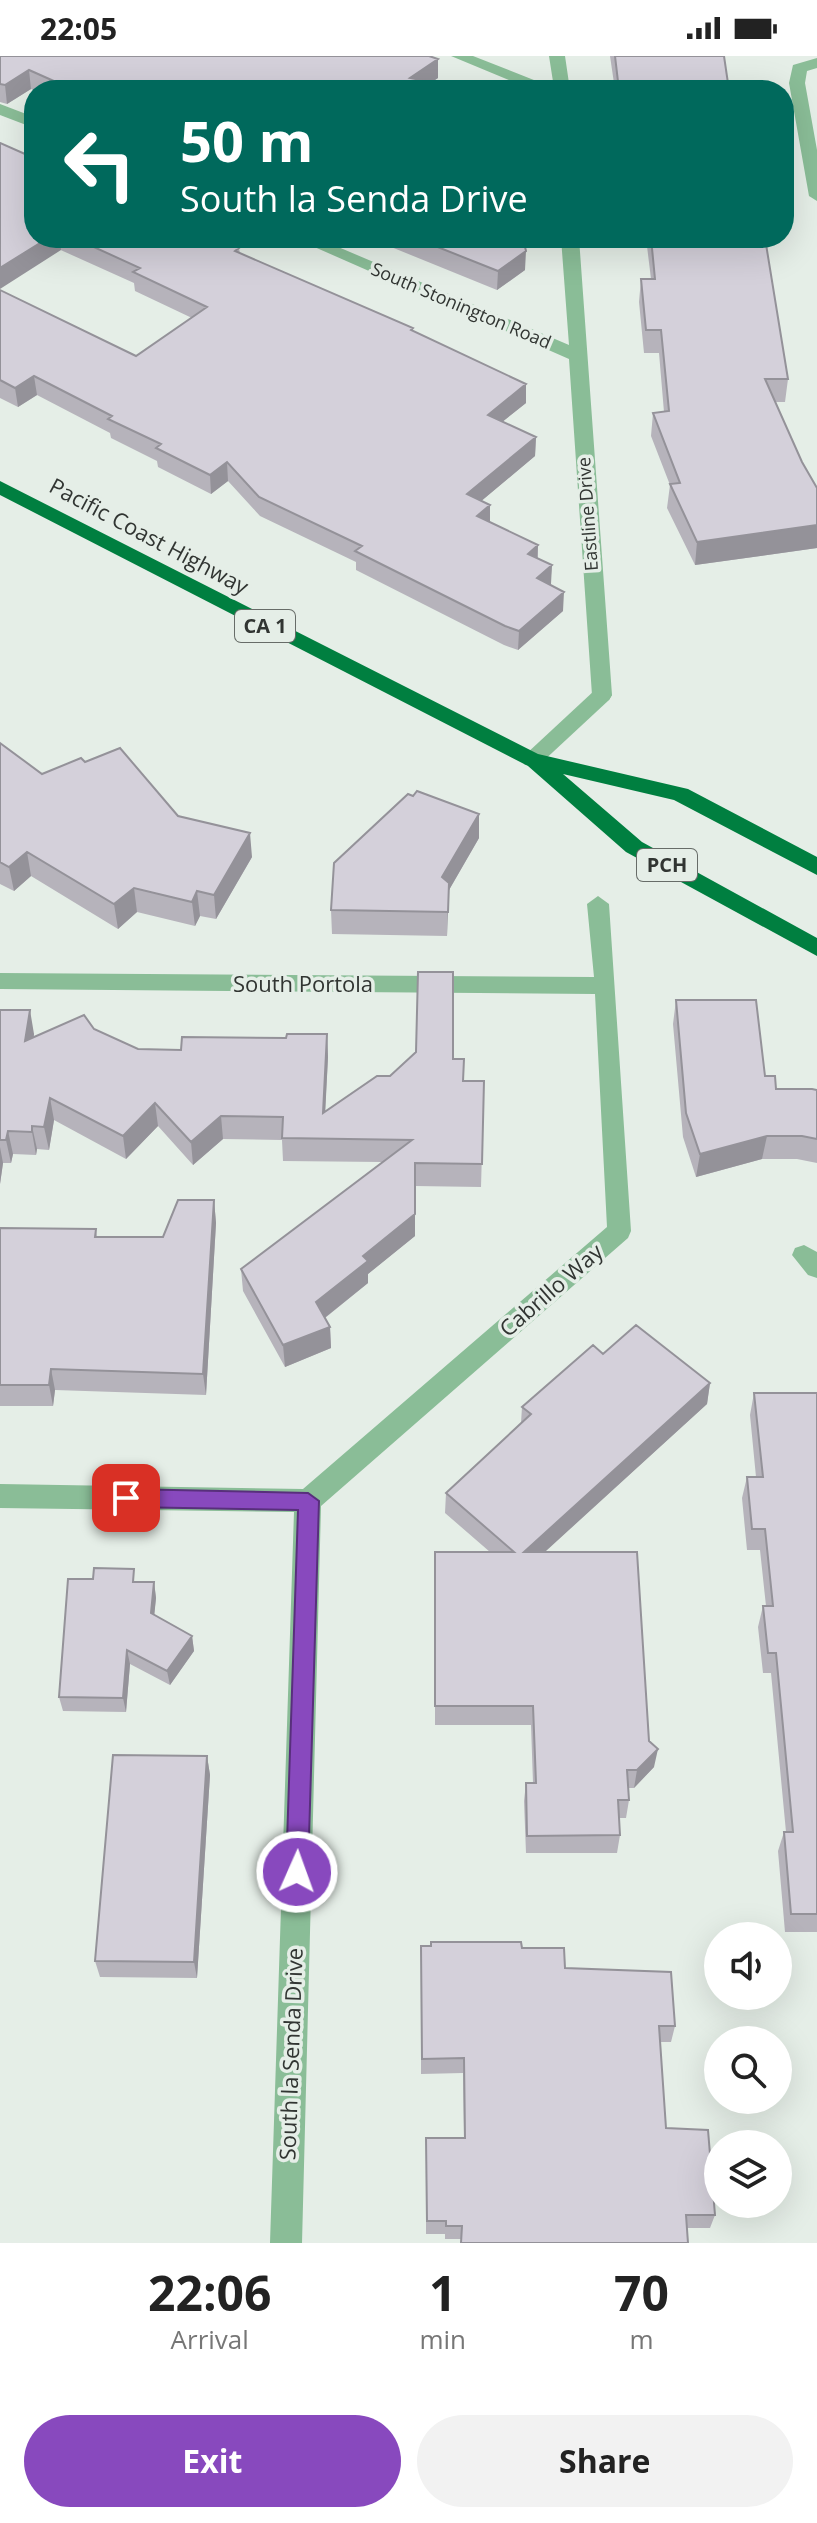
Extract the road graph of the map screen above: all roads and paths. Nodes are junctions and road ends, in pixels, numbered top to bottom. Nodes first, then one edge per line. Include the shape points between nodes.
1 (459, 56) edge
2 (557, 56) edge
3 (817, 63) edge
4 (521, 80) edge
5 (561, 80) edge
6 (0, 109) edge
7 (24, 119) edge
8 (817, 196) edge
9 (326, 248) edge
10 (571, 248) edge
11 (576, 355) junction
12 (0, 487) edge
13 (532, 760) junction
14 (817, 867) edge
15 (598, 904) dead end
16 (817, 948) edge
17 (0, 981) edge
18 (606, 986) junction
19 (0, 1496) edge
20 (308, 1501) junction
21 (286, 2243) edge

1 - 4 street
2 - 5 street
3 - 8 street via 799,68 797,83
6 - 7 street
9 - 11 street, South Stonington Road
10 - 11 street, Eastline Drive
11 - 13 street, Eastline Drive via 602,695
12 - 13 highway, Pacific Coast Highway / CA 1
13 - 14 highway, Pacific Coast Highway via 680,794
13 - 16 highway, Pacific Coast Highway / PCH via 634,847
15 - 18 street, Cabrillo Way
17 - 18 street, South Portola
18 - 20 street, Cabrillo Way via 619,1231
19 - 20 street
20 - 21 street, South la Senda Drive

